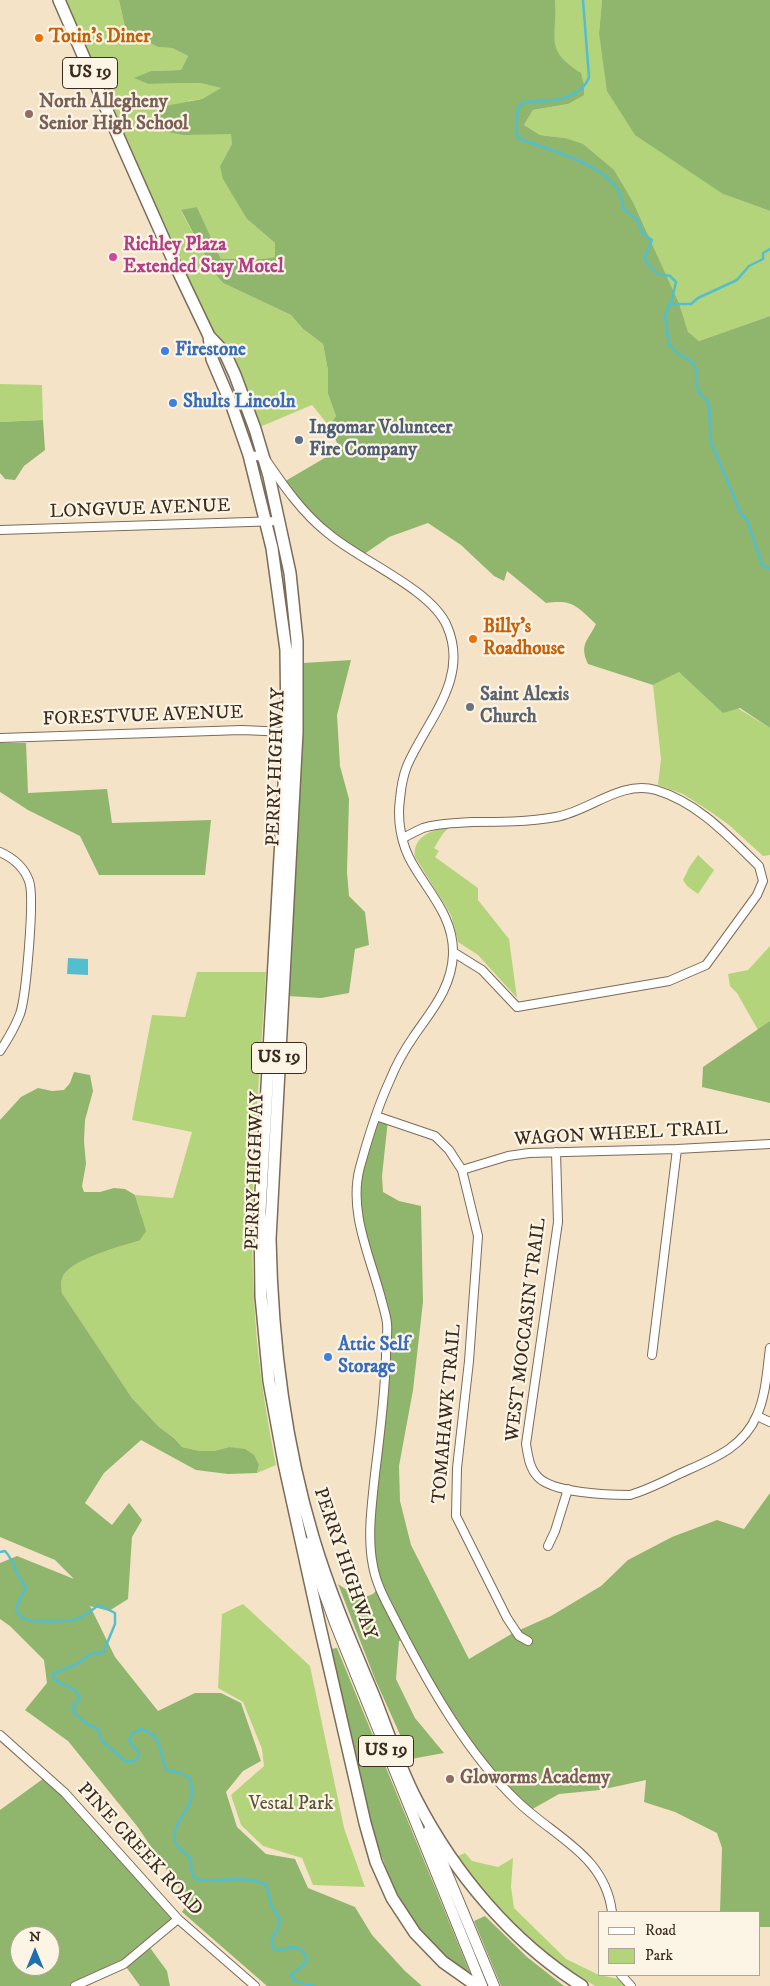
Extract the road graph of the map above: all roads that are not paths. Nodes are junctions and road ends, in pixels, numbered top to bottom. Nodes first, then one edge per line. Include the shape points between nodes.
1 (59, 0) edge
2 (209, 336) junction
3 (249, 455) junction
4 (264, 457) junction
5 (280, 521) junction
6 (266, 522) junction
7 (0, 530) edge
8 (287, 732) junction
9 (0, 738) edge
10 (403, 838) junction
11 (0, 852) edge
12 (453, 952) junction
13 (0, 1051) edge
14 (376, 1116) junction
15 (770, 1144) edge
16 (676, 1149) junction
17 (556, 1152) junction
18 (462, 1170) junction
19 (770, 1348) edge
20 (652, 1356) dead end
21 (757, 1416) junction
22 (770, 1422) edge
23 (568, 1489) junction
24 (296, 1514) junction
25 (548, 1546) dead end
26 (528, 1642) dead end
27 (0, 1735) edge
28 (416, 1799) junction
29 (612, 1911) edge
30 (178, 1919) junction
31 (623, 1976) edge
32 (478, 1985) edge
33 (75, 1986) edge
34 (255, 1986) edge
35 (494, 1986) edge
36 (582, 1986) edge
37 (631, 1986) edge

1 - 2 highway, PERRY HIGHWAY / US 19
2 - 3 highway, PERRY HIGHWAY / US 19 via 212,359
2 - 4 highway, PERRY HIGHWAY / US 19 via 225,353
3 - 4 street
3 - 6 highway, PERRY HIGHWAY / US 19
4 - 5 highway, PERRY HIGHWAY / US 19
4 - 10 street via 293,498 321,528 419,594 438,611 448,630 453,653 452,676 443,702 406,768 399,810
5 - 6 street, LONGVUE AVENUE
5 - 28 highway, PERRY HIGHWAY / US 19 via 295,618 298,713 270,1211 271,1295 276,1352 292,1452 316,1546 342,1620
6 - 7 street, LONGVUE AVENUE
6 - 8 highway, PERRY HIGHWAY / US 19 via 285,640
8 - 9 street, FORESTVUE AVENUE via 242,730
8 - 24 highway, PERRY HIGHWAY / US 19 via 260,1239 269,1381
10 - 12 street via 410,860 449,924
10 - 12 street via 424,828 449,823 557,817 613,794 644,788 679,799 703,814 760,866 763,881 757,895 706,965 669,981 517,1007 482,970
11 - 13 street via 12,858 22,869 32,890 20,1012
12 - 14 street via 445,992 410,1042 390,1079
14 - 18 street via 435,1136
14 - 29 street via 358,1174 356,1198 387,1322 370,1539 379,1587 432,1688 456,1725 516,1800 594,1866 606,1885
15 - 16 street, WAGON WHEEL TRAIL
16 - 17 street, WAGON WHEEL TRAIL
16 - 20 street
17 - 18 street, WAGON WHEEL TRAIL via 517,1154
17 - 23 street, WEST MOCCASIN TRAIL via 558,1222 526,1444 532,1470 539,1478
18 - 26 street, TOMAHAWK TRAIL via 478,1236 457,1468 456,1516 507,1618 519,1636
19 - 21 street, WEST MOCCASIN TRAIL via 764,1394
21 - 22 street
21 - 23 street, WEST MOCCASIN TRAIL via 750,1430 729,1450 641,1492 616,1495
23 - 25 street
24 - 32 main road, PERRY HIGHWAY / US 19 via 335,1623
24 - 32 highway via 365,1823 381,1875 399,1910 424,1943 444,1962
27 - 30 street, PINE CREEK ROAD via 65,1793
28 - 35 main road, PERRY HIGHWAY / US 19
28 - 36 highway via 457,1864 492,1910 533,1950
30 - 33 street via 124,1964
30 - 34 street, PINE CREEK ROAD
31 - 37 street

